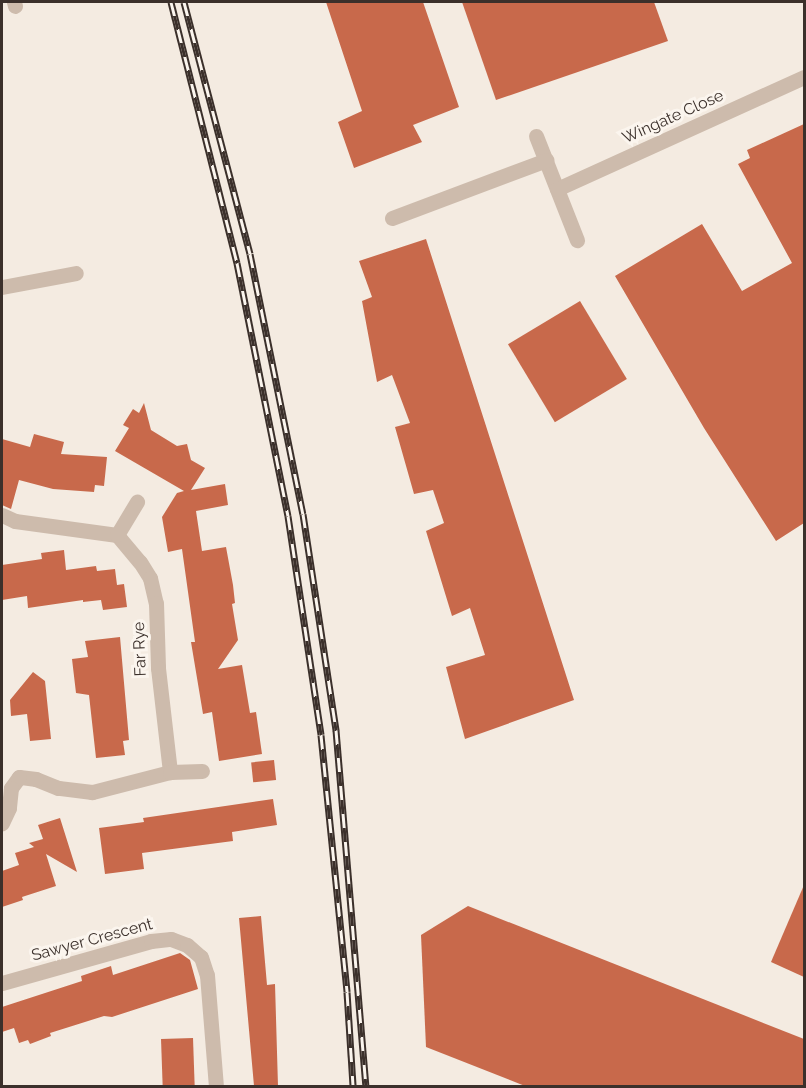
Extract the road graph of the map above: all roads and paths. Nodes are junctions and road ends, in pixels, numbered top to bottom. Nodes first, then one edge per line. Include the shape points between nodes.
1 (804, 77) edge
2 (536, 136) dead end
3 (546, 160) junction
4 (557, 189) junction
5 (392, 218) dead end
6 (577, 240) dead end
7 (76, 273) dead end
8 (2, 287) edge
9 (137, 502) dead end
10 (2, 515) edge
11 (117, 535) junction
12 (201, 771) dead end
13 (170, 772) junction
14 (2, 823) edge
15 (2, 983) edge
16 (216, 1086) edge

1 - 4 street, Wingate Close
2 - 3 street
3 - 4 street
3 - 5 street
4 - 6 street
7 - 8 street
9 - 11 street
10 - 11 street via 15,521
11 - 13 street, Far Rye via 150,578 156,603 158,668
12 - 13 street
13 - 14 street via 92,792 66,790 19,777 11,788 9,808
15 - 16 street, Sawyer Crescent via 151,941 171,939 187,945 201,957 207,975

